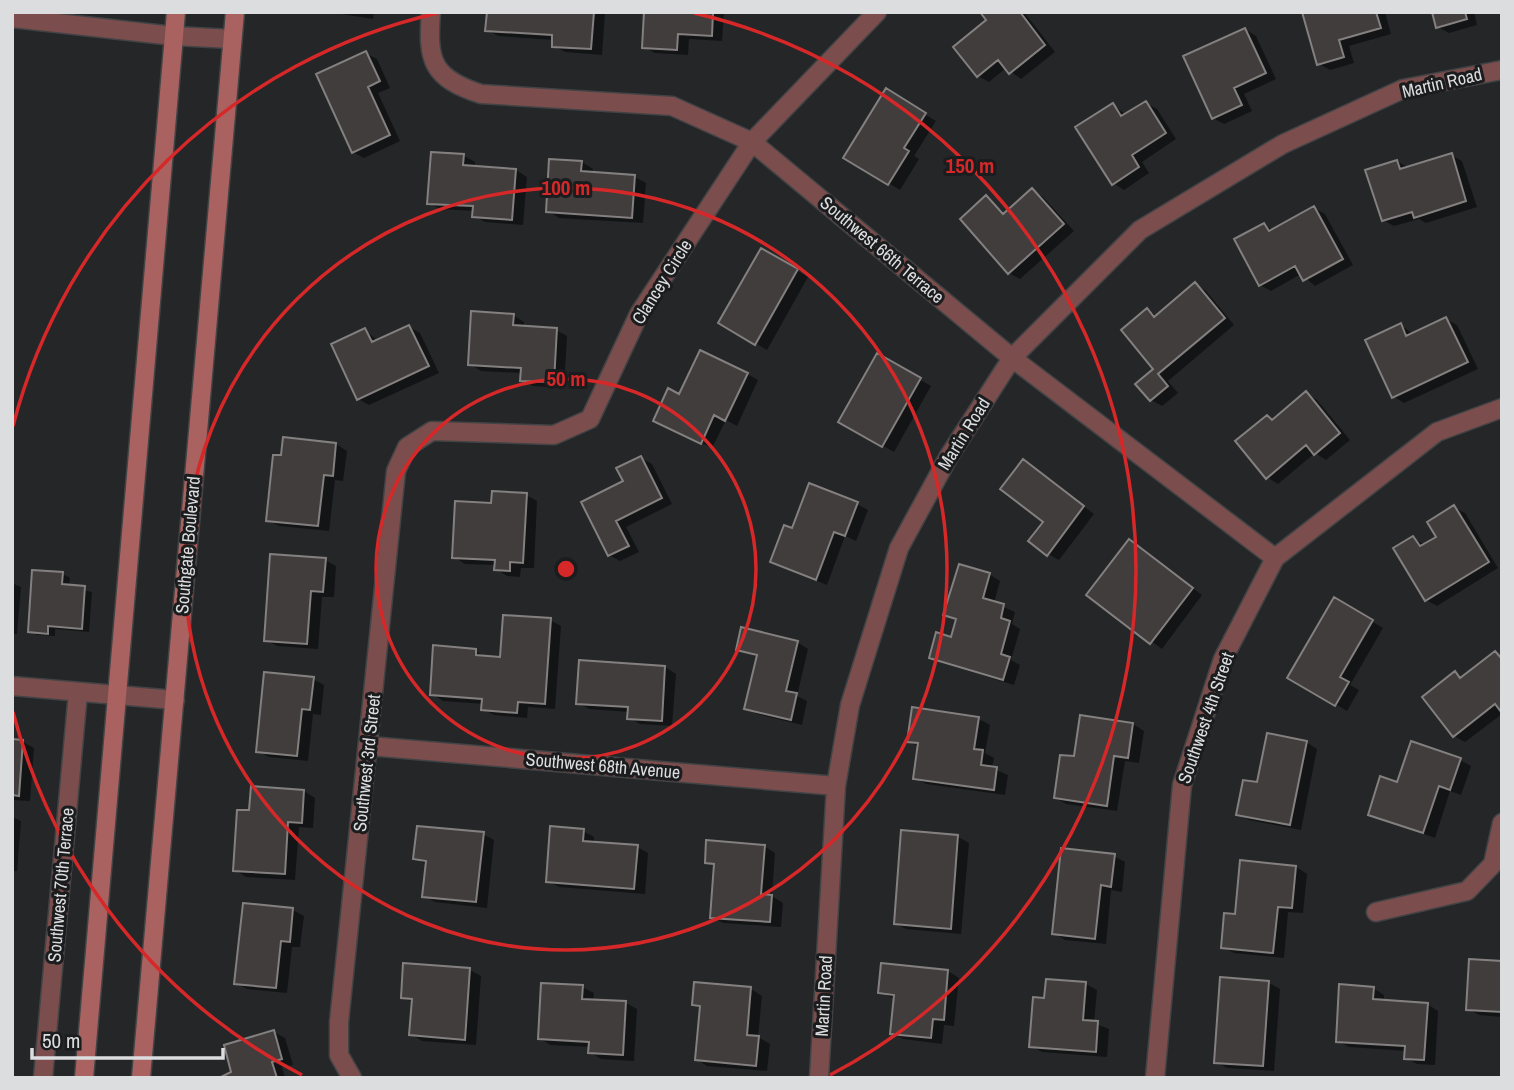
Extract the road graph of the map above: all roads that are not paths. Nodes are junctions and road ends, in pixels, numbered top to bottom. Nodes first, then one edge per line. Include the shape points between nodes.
1 (176, 12) edge
2 (235, 12) edge
3 (431, 12) edge
4 (877, 12) edge
5 (12, 18) edge
6 (174, 36) junction
7 (232, 38) junction
8 (1502, 70) edge
9 (752, 142) junction
10 (1012, 358) junction
11 (1502, 408) edge
12 (407, 447) joint
13 (1275, 558) junction
14 (12, 686) edge
15 (78, 692) junction
16 (117, 695) junction
17 (175, 700) junction
18 (369, 746) junction
19 (836, 786) junction
20 (1502, 823) edge
21 (1376, 912) dead end
22 (43, 1078) edge
23 (84, 1078) edge
24 (141, 1078) edge
25 (352, 1078) edge
26 (819, 1078) edge
27 (1155, 1078) edge

1 - 6 main road
2 - 7 main road, Southgate Boulevard
3 - 9 street, Southwest 66th Terrace via 429,40 437,70 456,85 481,94 672,106
4 - 9 street, Clancey Circle
5 - 6 street
6 - 7 street
6 - 16 main road
7 - 17 main road, Southgate Boulevard
8 - 10 street, Martin Road via 1403,89 1283,144 1140,230
9 - 10 street, Southwest 66th Terrace
9 - 12 street, Clancey Circle via 639,314 590,419 554,435 432,431
10 - 13 street, Southwest 66th Terrace
10 - 19 street, Martin Road via 949,456 899,548 850,705
11 - 13 street, Southwest 4th Street via 1437,432
12 - 18 street, Southwest 3rd Street via 397,471
13 - 27 street, Southwest 4th Street via 1223,659 1182,785
14 - 15 street
15 - 16 street
15 - 22 street, Southwest 70th Terrace
16 - 17 street
16 - 23 main road
17 - 24 main road, Southgate Boulevard
18 - 19 street, Southwest 68th Avenue
18 - 25 street, Southwest 3rd Street via 338,1022 339,1055
19 - 26 street, Martin Road
20 - 21 street via 1493,864 1467,891

